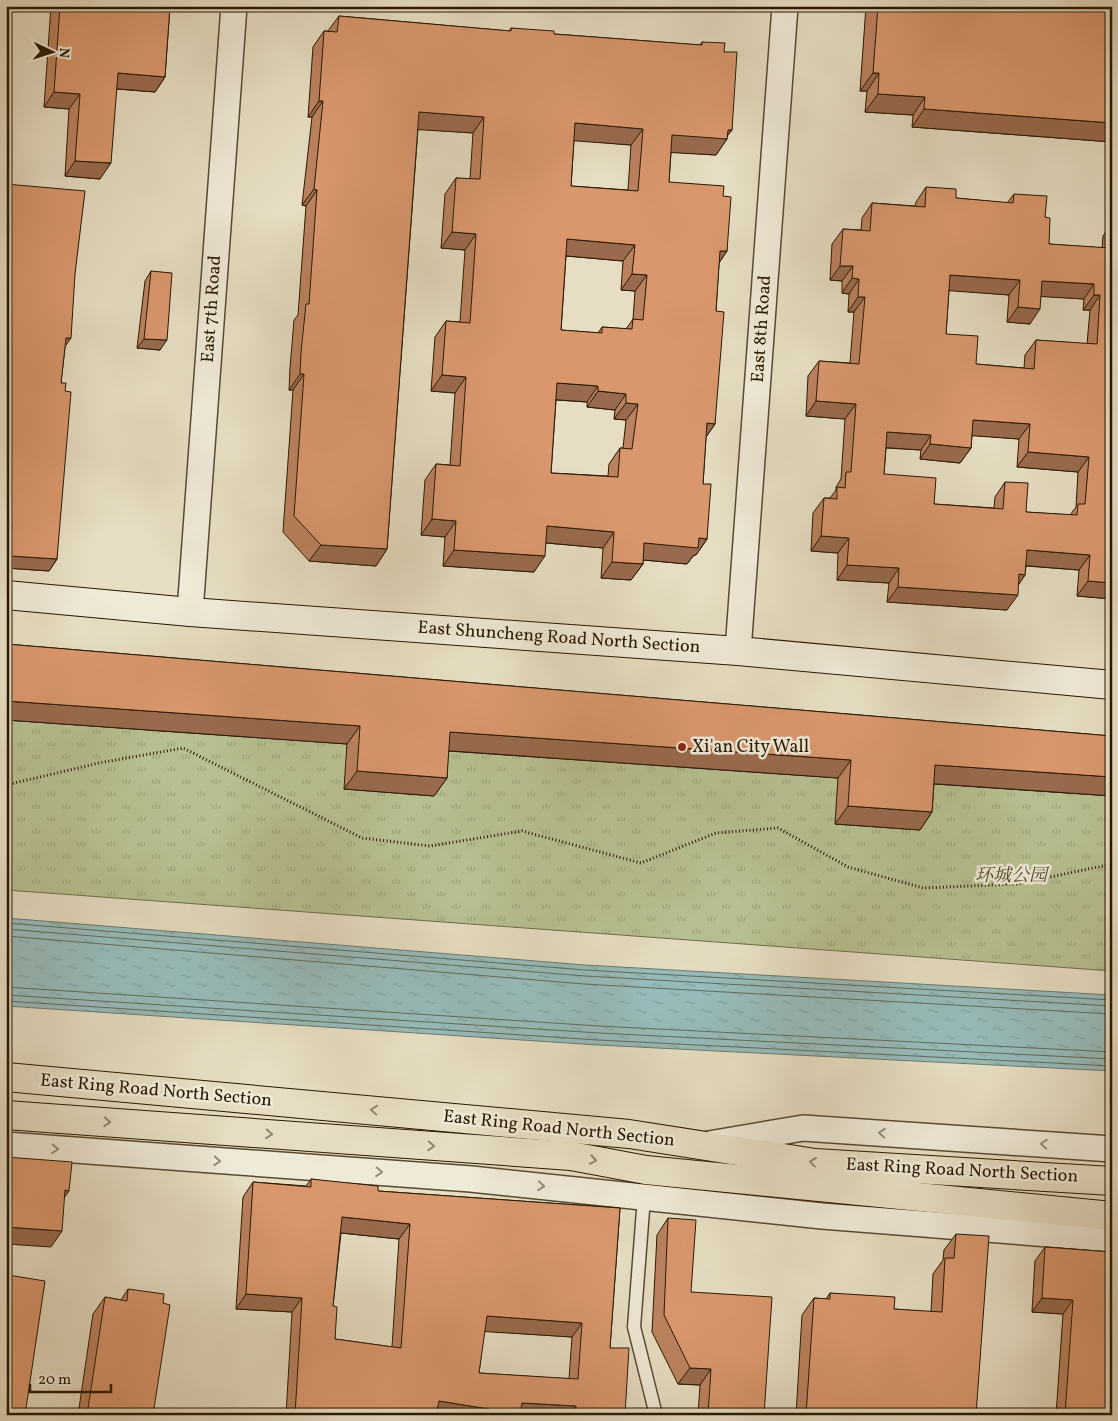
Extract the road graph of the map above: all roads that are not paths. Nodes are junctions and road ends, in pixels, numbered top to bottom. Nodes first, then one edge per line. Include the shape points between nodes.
1 (234, 6) edge
2 (785, 6) edge
3 (6, 595) edge
4 (190, 612) junction
5 (738, 651) junction
6 (1112, 685) edge
7 (6, 1077) edge
8 (6, 1115) edge
9 (6, 1145) edge
10 (702, 1145) junction
11 (1102, 1148) edge
12 (723, 1178) junction
13 (1112, 1181) edge
14 (644, 1197) junction
15 (822, 1216) junction
16 (1112, 1216) edge
17 (1102, 1238) edge
18 (656, 1415) edge

1 - 4 street, East 7th Road
2 - 5 street, East 8th Road
3 - 4 street, East Shuncheng Road North Section
4 - 5 street, East Shuncheng Road North Section
5 - 6 street, East Shuncheng Road North Section
10 -> 7 main road, East Ring Road North Section via 568,1128
8 -> 12 main road, East Ring Road North Section via 571,1156 646,1170
9 -> 14 street via 471,1179
11 -> 10 street via 803,1128
13 -> 10 main road, East Ring Road North Section via 815,1162
12 - 15 street
12 - 16 main road, East Ring Road North Section
14 - 15 street
14 - 18 lane via 634,1327
15 - 17 street

